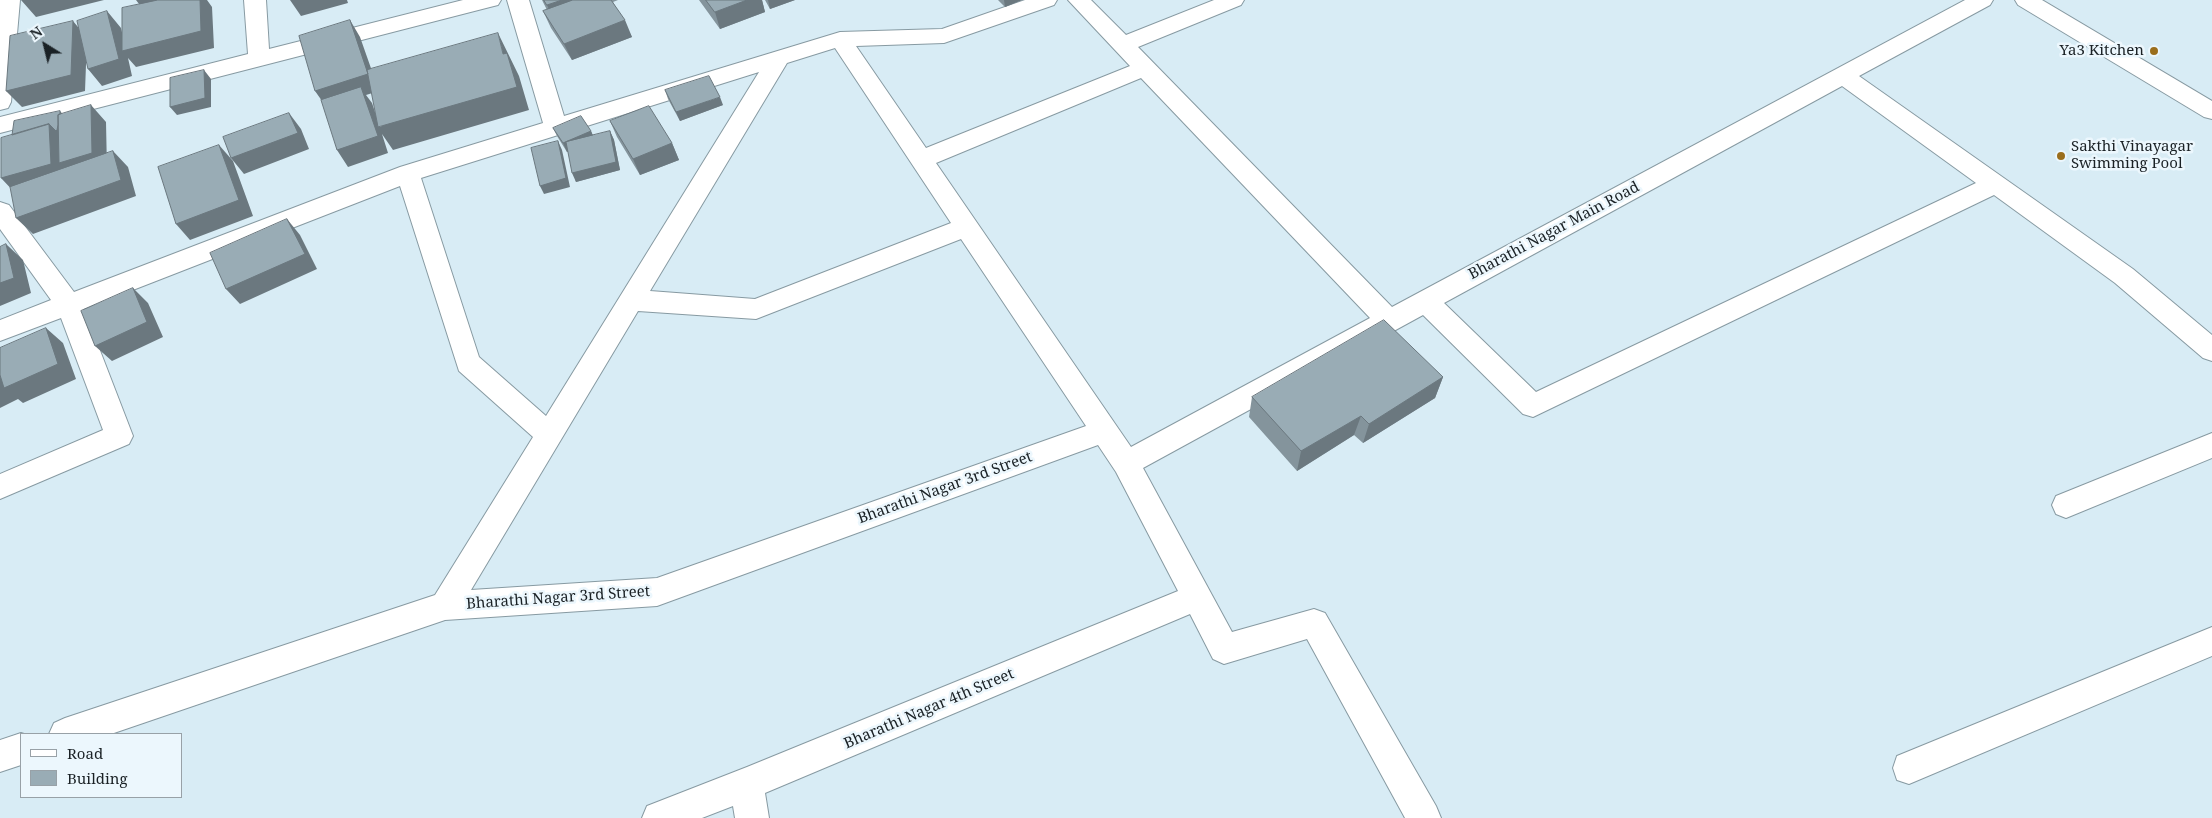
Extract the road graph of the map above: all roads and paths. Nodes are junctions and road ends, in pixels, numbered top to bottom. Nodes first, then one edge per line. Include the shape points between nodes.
1 (9, 0) edge
2 (255, 0) edge
3 (490, 0) edge
4 (518, 0) edge
5 (1046, 0) edge
6 (1079, 0) edge
7 (1233, 0) edge
8 (1982, 0) edge
9 (2026, 0) edge
10 (840, 39) junction
11 (3, 43) edge
12 (1123, 46) junction
13 (778, 58) junction
14 (259, 59) junction
15 (1145, 68) junction
16 (1842, 75) junction
17 (0, 102) edge
18 (2212, 111) edge
19 (0, 125) edge
20 (556, 127) junction
21 (921, 160) junction
22 (408, 173) junction
23 (1994, 185) junction
24 (0, 211) edge
25 (966, 227) junction
26 (631, 300) junction
27 (1425, 301) junction
28 (69, 305) junction
29 (1390, 321) junction
30 (0, 331) edge
31 (2212, 350) edge
32 (1104, 431) junction
33 (549, 435) junction
34 (2212, 445) edge
35 (1126, 463) junction
36 (0, 487) edge
37 (2066, 506) dead end
38 (1197, 598) junction
39 (445, 606) junction
40 (2212, 641) edge
41 (68, 733) edge
42 (20, 749) edge
43 (0, 756) edge
44 (1909, 768) dead end
45 (747, 784) junction
46 (659, 818) edge
47 (752, 818) edge
48 (1424, 818) edge

1 - 11 street
2 - 14 street
3 - 14 street
4 - 20 street
5 - 10 street via 944,36
6 - 12 street
7 - 12 street
8 - 16 street, Bharathi Nagar Main Road
9 - 18 street
10 - 13 street
10 - 21 street
11 - 17 street
12 - 15 street
13 - 20 street
13 - 26 street
14 - 19 street
15 - 21 street
15 - 29 street
16 - 23 street
16 - 27 street, Bharathi Nagar Main Road
20 - 22 street
21 - 25 street
22 - 28 street
22 - 33 street via 468,363
23 - 27 street via 1533,406
23 - 31 street via 2124,276
24 - 28 street
25 - 26 street via 756,308
25 - 32 street
26 - 33 street
27 - 29 street, Bharathi Nagar Main Road
28 - 30 street
28 - 36 street via 119,436
29 - 35 street, Bharathi Nagar Main Road
32 - 35 street
32 - 39 street, Bharathi Nagar 3rd Street via 657,592
33 - 39 street
34 - 37 street
35 - 38 street
38 - 45 street, Bharathi Nagar 4th Street
38 - 48 street via 1224,649 1314,624
39 - 41 street, Bharathi Nagar 3rd Street
40 - 44 street
42 - 43 street
45 - 46 street, Bharathi Nagar 4th Street
45 - 47 street

